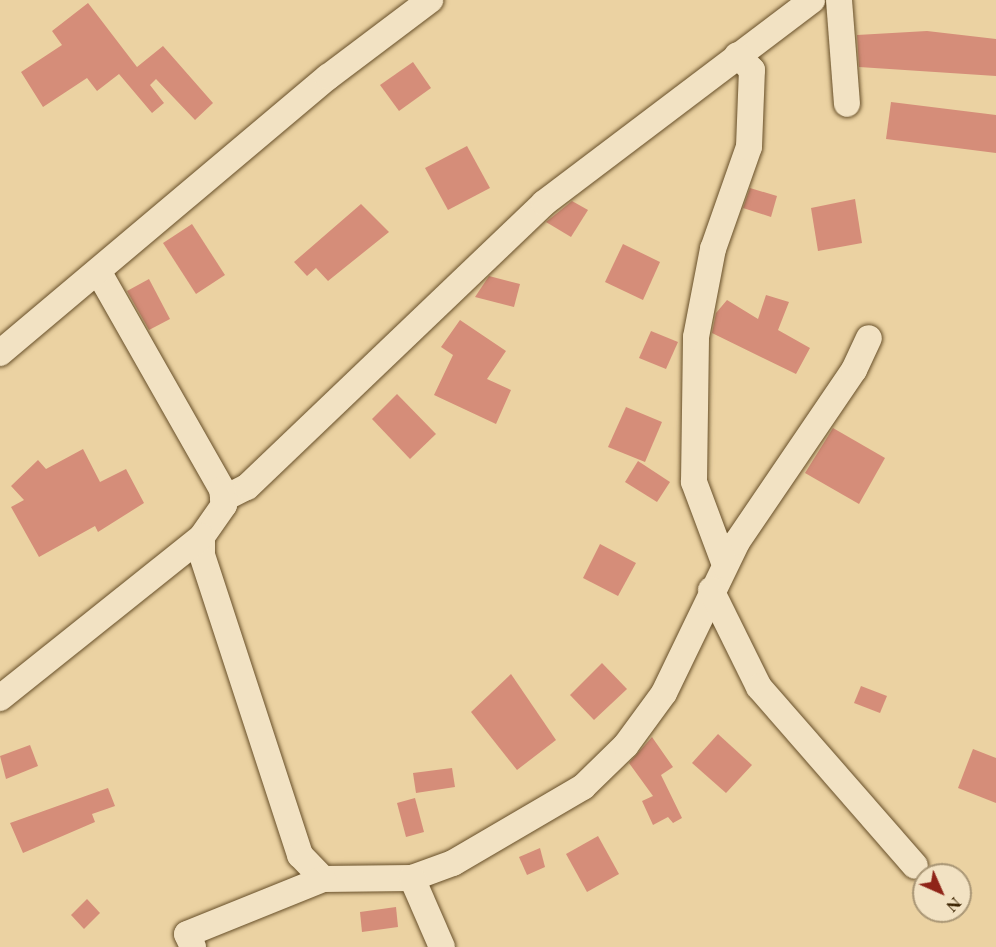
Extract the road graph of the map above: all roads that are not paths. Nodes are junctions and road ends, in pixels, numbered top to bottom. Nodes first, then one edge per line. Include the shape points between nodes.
1 (430, 0) edge
2 (812, 0) edge
3 (839, 0) edge
4 (737, 55) junction
5 (847, 104) dead end
6 (98, 271) junction
7 (869, 338) dead end
8 (0, 352) edge
9 (223, 499) junction
10 (202, 537) junction
11 (725, 565) junction
12 (711, 590) junction
13 (0, 698) edge
14 (912, 863) edge
15 (412, 878) junction
16 (323, 879) junction
17 (193, 947) edge
18 (442, 947) edge

1 - 6 street via 328,76
2 - 4 street
3 - 5 street
4 - 9 street via 544,203 247,487
4 - 11 street via 752,70 748,147 713,249 696,337 694,482
6 - 8 street
6 - 9 street
7 - 11 street via 854,370
9 - 10 street
10 - 13 street
10 - 16 street via 202,555 300,855
11 - 12 street
12 - 14 street via 759,687
12 - 15 street via 664,693 626,745 583,787 463,859
15 - 16 street
15 - 18 street
16 - 17 street via 187,934

